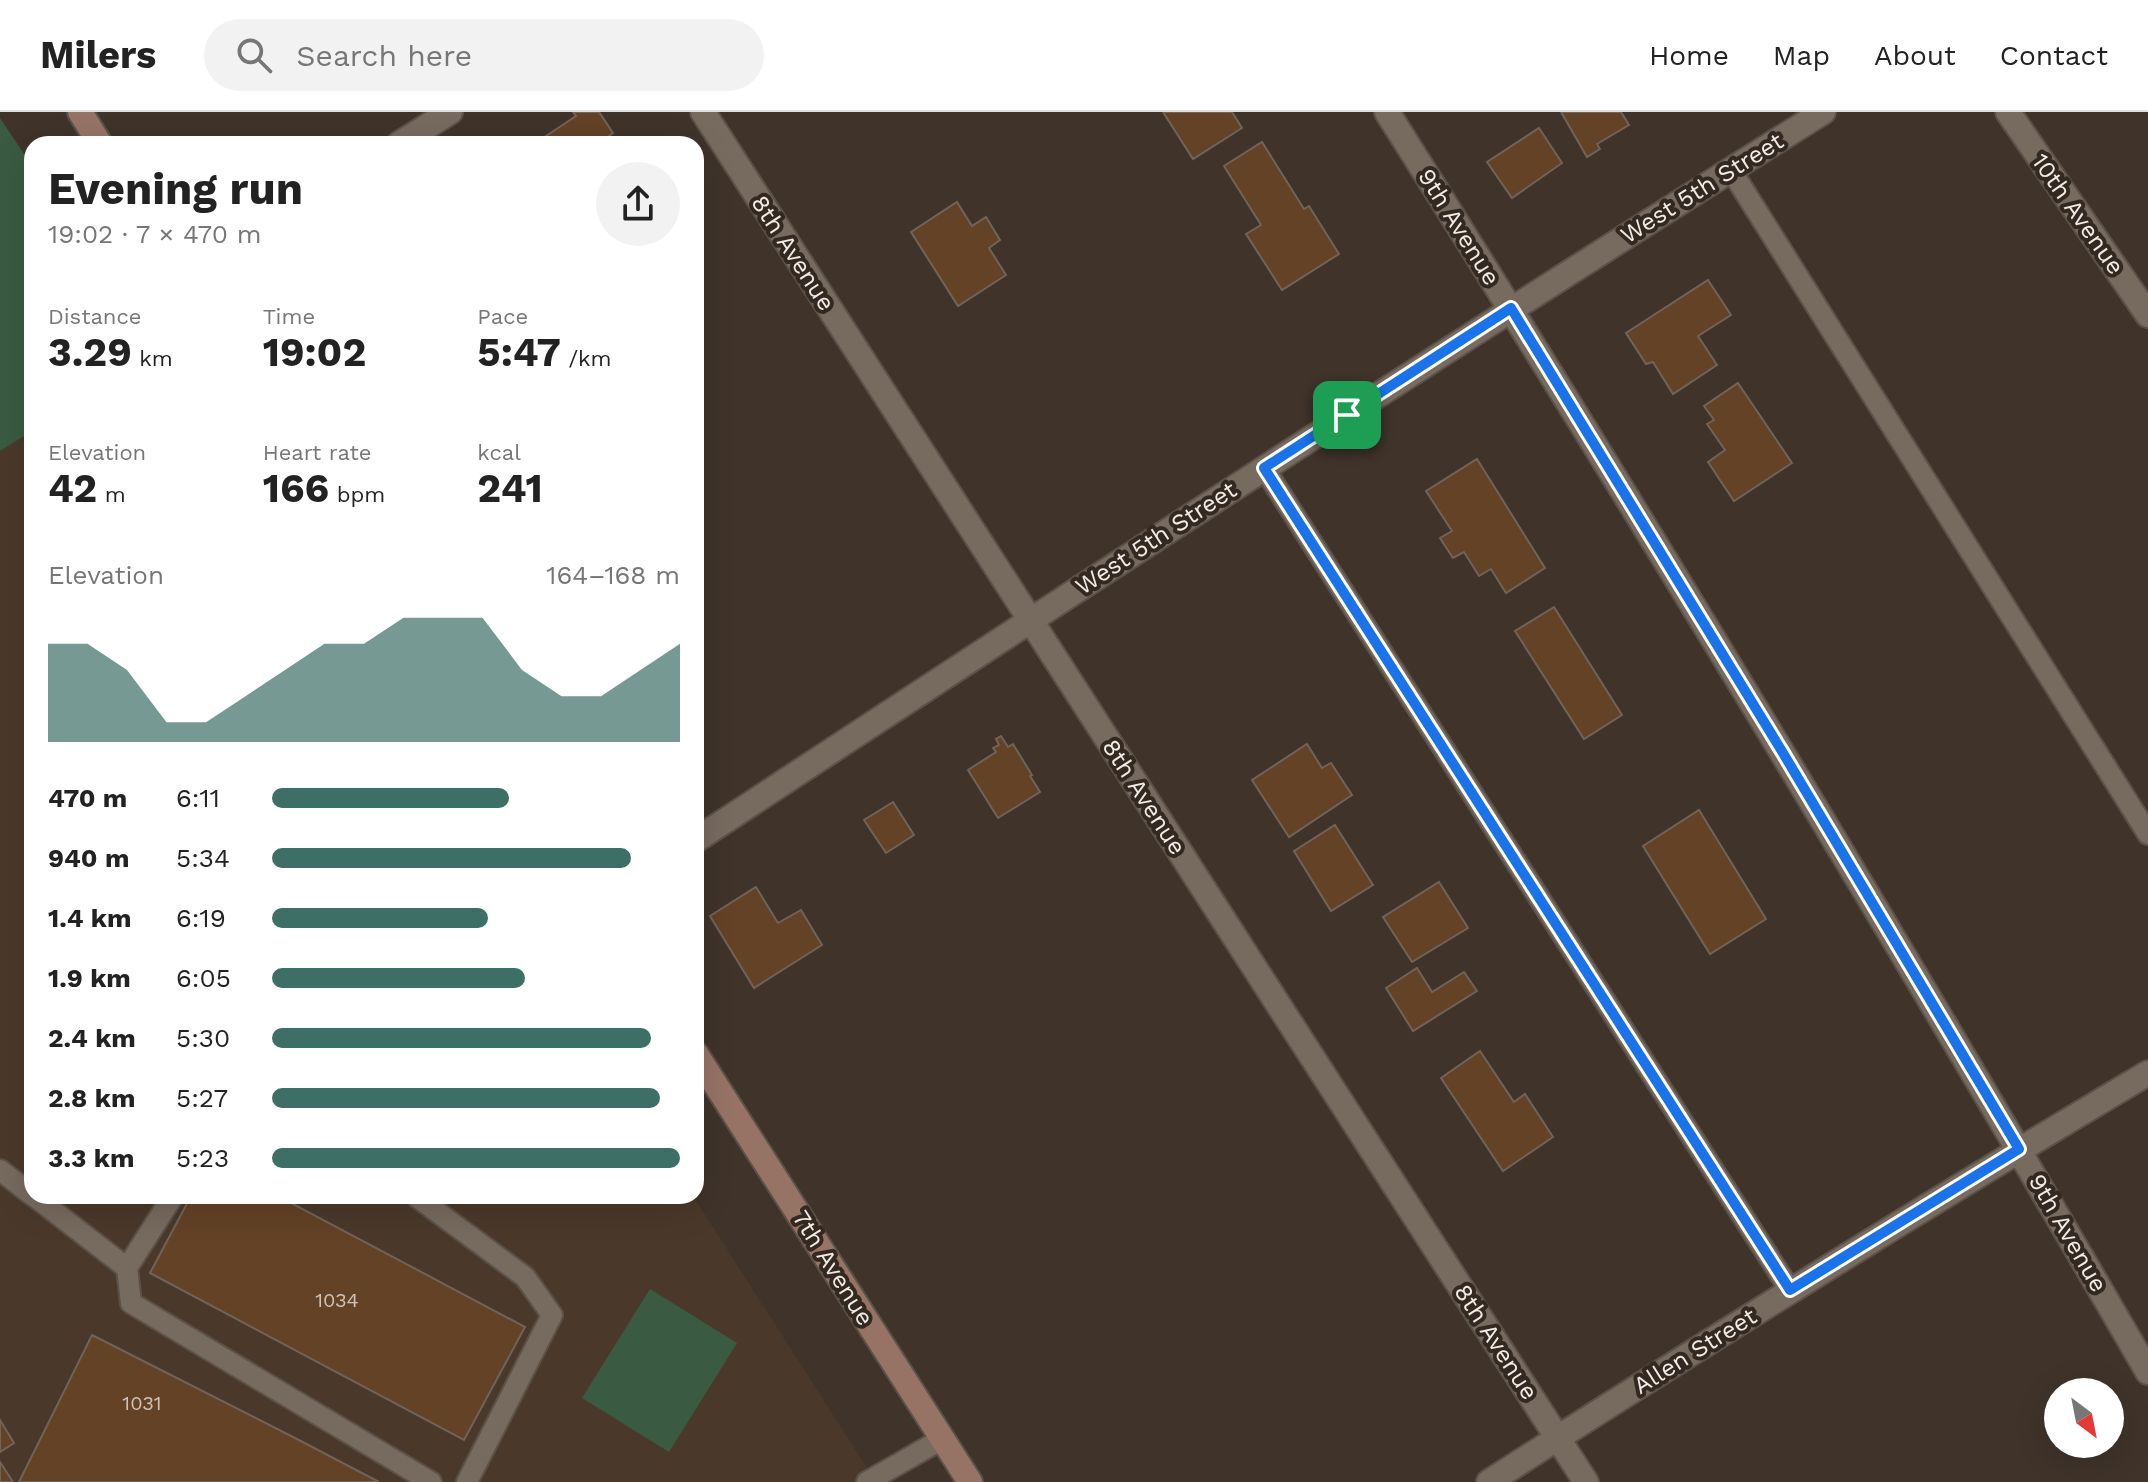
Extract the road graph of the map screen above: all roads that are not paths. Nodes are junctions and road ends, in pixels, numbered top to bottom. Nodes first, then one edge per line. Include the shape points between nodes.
1 (80, 112) edge
2 (450, 112) edge
3 (703, 112) edge
4 (1387, 112) edge
5 (1823, 112) edge
6 (2008, 112) edge
7 (95, 136) edge
8 (412, 136) edge
9 (1731, 170) junction
10 (1511, 308) junction
11 (2148, 315) edge
12 (1264, 468) junction
13 (1029, 620) junction
14 (704, 834) edge
15 (2148, 834) edge
16 (704, 1067) edge
17 (2148, 1073) edge
18 (2019, 1149) junction
19 (0, 1170) edge
20 (24, 1188) edge
21 (45, 1204) edge
22 (168, 1204) edge
23 (427, 1204) edge
24 (127, 1268) junction
25 (1790, 1290) junction
26 (2148, 1372) edge
27 (1558, 1438) junction
28 (942, 1439) junction
29 (431, 1482) edge
30 (467, 1482) edge
31 (867, 1482) edge
32 (970, 1482) edge
33 (1489, 1482) edge
34 (1586, 1482) edge

1 - 7 street
2 - 8 street
3 - 13 street, 8th Avenue
4 - 10 street, 9th Avenue
5 - 9 street, West 5th Street
6 - 11 street, 10th Avenue
9 - 10 street, West 5th Street
9 - 15 lane
10 - 12 street, West 5th Street
10 - 18 street, 9th Avenue
12 - 13 street, West 5th Street
12 - 25 lane
13 - 14 street, West 5th Street via 770,782
13 - 27 street, 8th Avenue
16 - 28 street, 7th Avenue
17 - 18 street, Allen Street
18 - 25 street, Allen Street
18 - 26 street, 9th Avenue
19 - 20 lane
21 - 24 lane
22 - 24 lane
23 - 30 lane via 525,1277 552,1315
24 - 29 lane via 131,1303
25 - 27 street, Allen Street
27 - 33 street, Allen Street
27 - 34 street, 8th Avenue
28 - 31 lane
28 - 32 street, 7th Avenue

